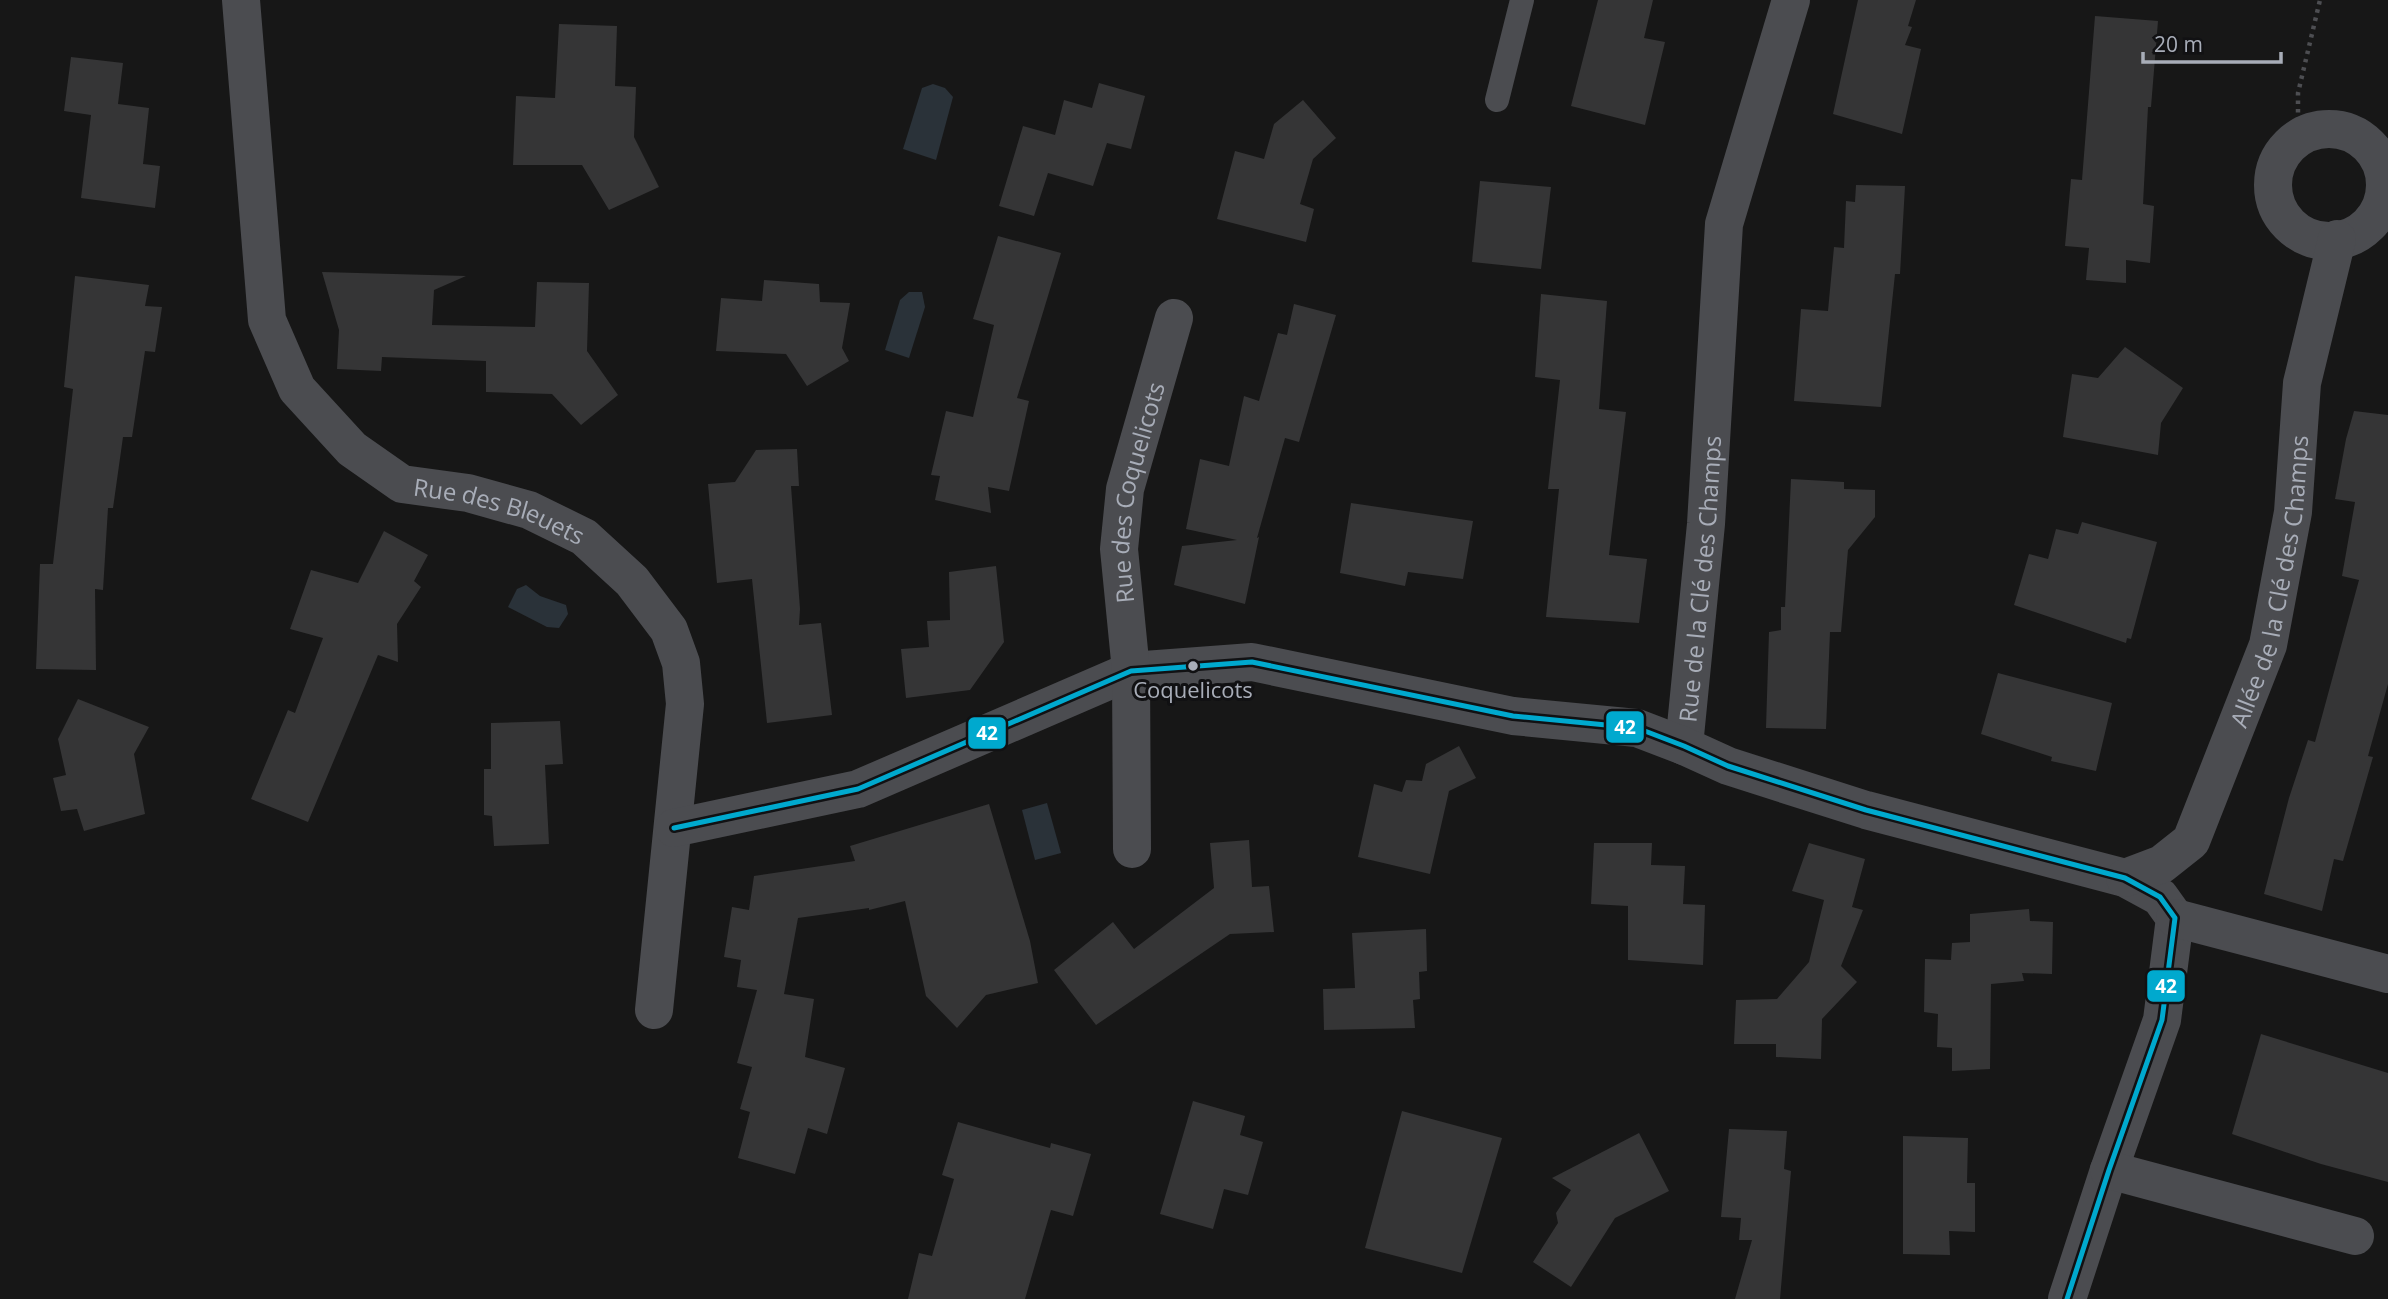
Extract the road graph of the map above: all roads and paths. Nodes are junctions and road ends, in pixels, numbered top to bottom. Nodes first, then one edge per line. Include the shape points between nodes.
1 (241, 0) edge
2 (1522, 0) edge
3 (1791, 0) edge
4 (2320, 0) edge
5 (1497, 100) dead end
6 (2298, 138) junction
7 (2337, 239) junction
8 (1174, 318) dead end
9 (1131, 671) junction
10 (1684, 746) junction
11 (674, 828) junction
12 (1132, 849) dead end
13 (2125, 878) junction
14 (2175, 918) junction
15 (2388, 974) edge
16 (654, 1010) dead end
17 (2109, 1170) junction
18 (2355, 1236) dead end
19 (2067, 1299) edge

1 - 11 street, Rue des Bleuets via 267,320 297,389 352,449 402,484 468,493 529,510 584,537 632,581 669,630 681,663 685,704
2 - 5 lane
3 - 10 street, Rue de la Clé des Champs via 1724,224 1706,524
4 - 6 path via 2298,93
6 - 7 street via 2283,153 2276,170 2277,205 2301,233 2316,240
6 - 7 street via 2319,130 2352,132 2382,164 2386,183 2380,211 2362,231
7 - 13 street, Allée de la Clé des Champs via 2301,383 2292,512 2268,645 2191,841 2162,864
8 - 9 street, Rue des Coquelicots via 1125,489 1119,549
9 - 10 street via 1252,662 1513,716 1637,728
9 - 11 street via 858,789
9 - 12 street, Rue des Coquelicots
10 - 13 street, Rue de la Clé des Champs via 1728,766 1866,810
11 - 16 street, Rue des Bleuets
13 - 14 street, Rue de la Clé des Champs via 2160,897
14 - 15 street
14 - 17 street via 2162,1020
17 - 18 street
17 - 19 street

